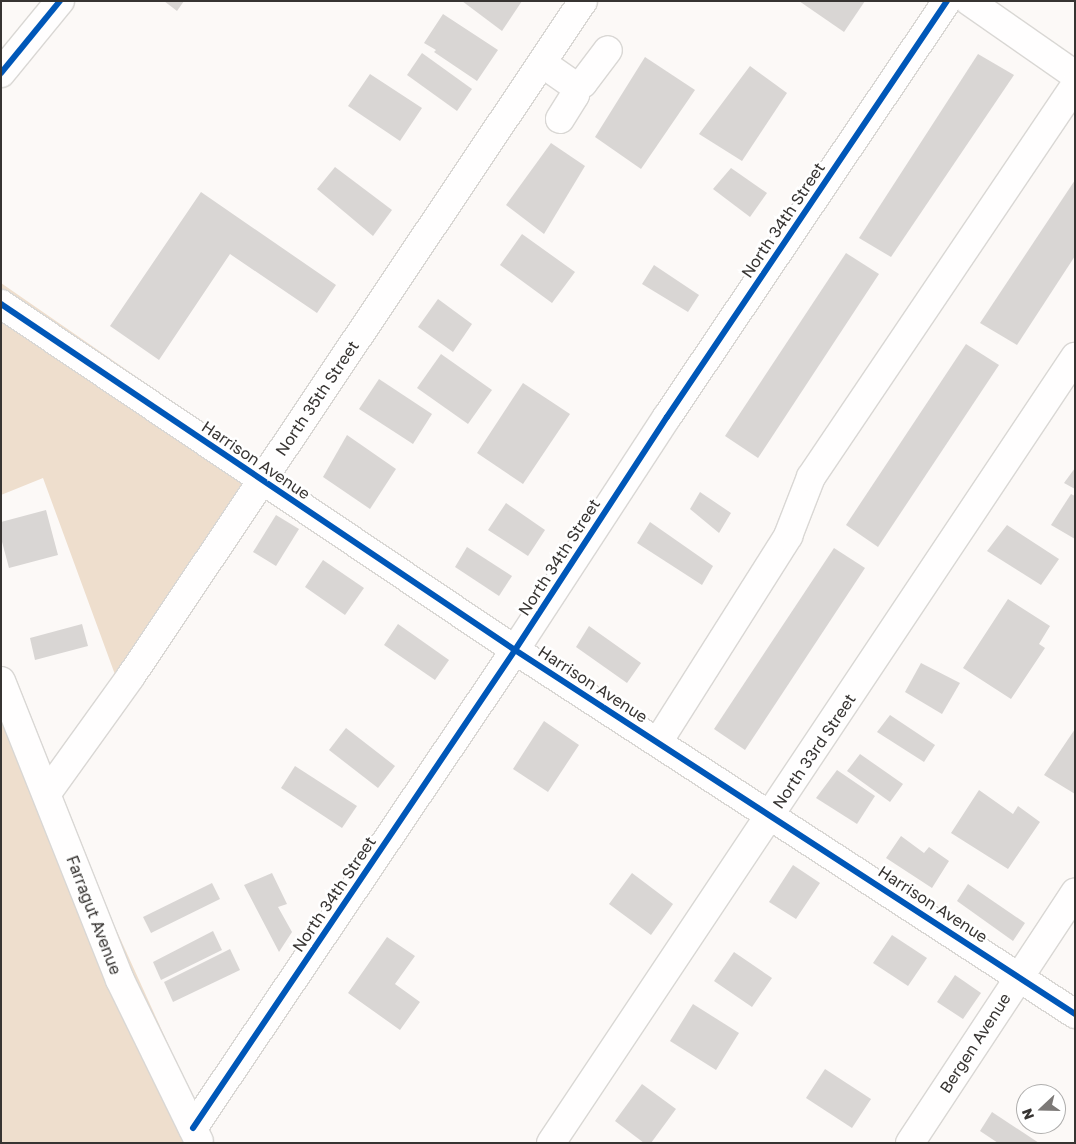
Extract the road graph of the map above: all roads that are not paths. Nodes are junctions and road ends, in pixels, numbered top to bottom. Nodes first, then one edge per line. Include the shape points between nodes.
1 (60, 1) edge
2 (583, 1) edge
3 (947, 1) edge
4 (969, 1) edge
5 (608, 50) dead end
6 (542, 63) junction
7 (1, 73) edge
8 (1075, 75) edge
9 (573, 85) junction
10 (1075, 86) edge
11 (560, 119) dead end
12 (1, 304) edge
13 (1075, 357) edge
14 (261, 481) junction
15 (514, 650) junction
16 (1, 681) edge
17 (658, 742) junction
18 (47, 794) junction
19 (771, 815) junction
20 (1075, 893) edge
21 (1019, 976) junction
22 (1075, 1014) edge
23 (196, 1135) edge
24 (551, 1143) edge
25 (910, 1143) edge

1 - 7 street
2 - 6 street, North 35th Street
3 - 15 street, North 34th Street
4 - 8 street
5 - 9 street via 583,83
6 - 9 street
6 - 14 street, North 35th Street
9 - 11 street via 575,95
10 - 17 street via 811,477 788,536
12 - 14 street, Harrison Avenue
13 - 19 street, North 33rd Street
14 - 15 street, Harrison Avenue
14 - 18 street, North 35th Street via 131,676
15 - 17 street, Harrison Avenue
15 - 23 street, North 34th Street
16 - 18 street, Farragut Avenue
17 - 19 street, Harrison Avenue
18 - 23 street, Farragut Avenue via 120,980
19 - 21 street, Harrison Avenue
19 - 24 street, North 33rd Street
20 - 21 street, Bergen Avenue
21 - 22 street, Harrison Avenue
21 - 25 street, Bergen Avenue

